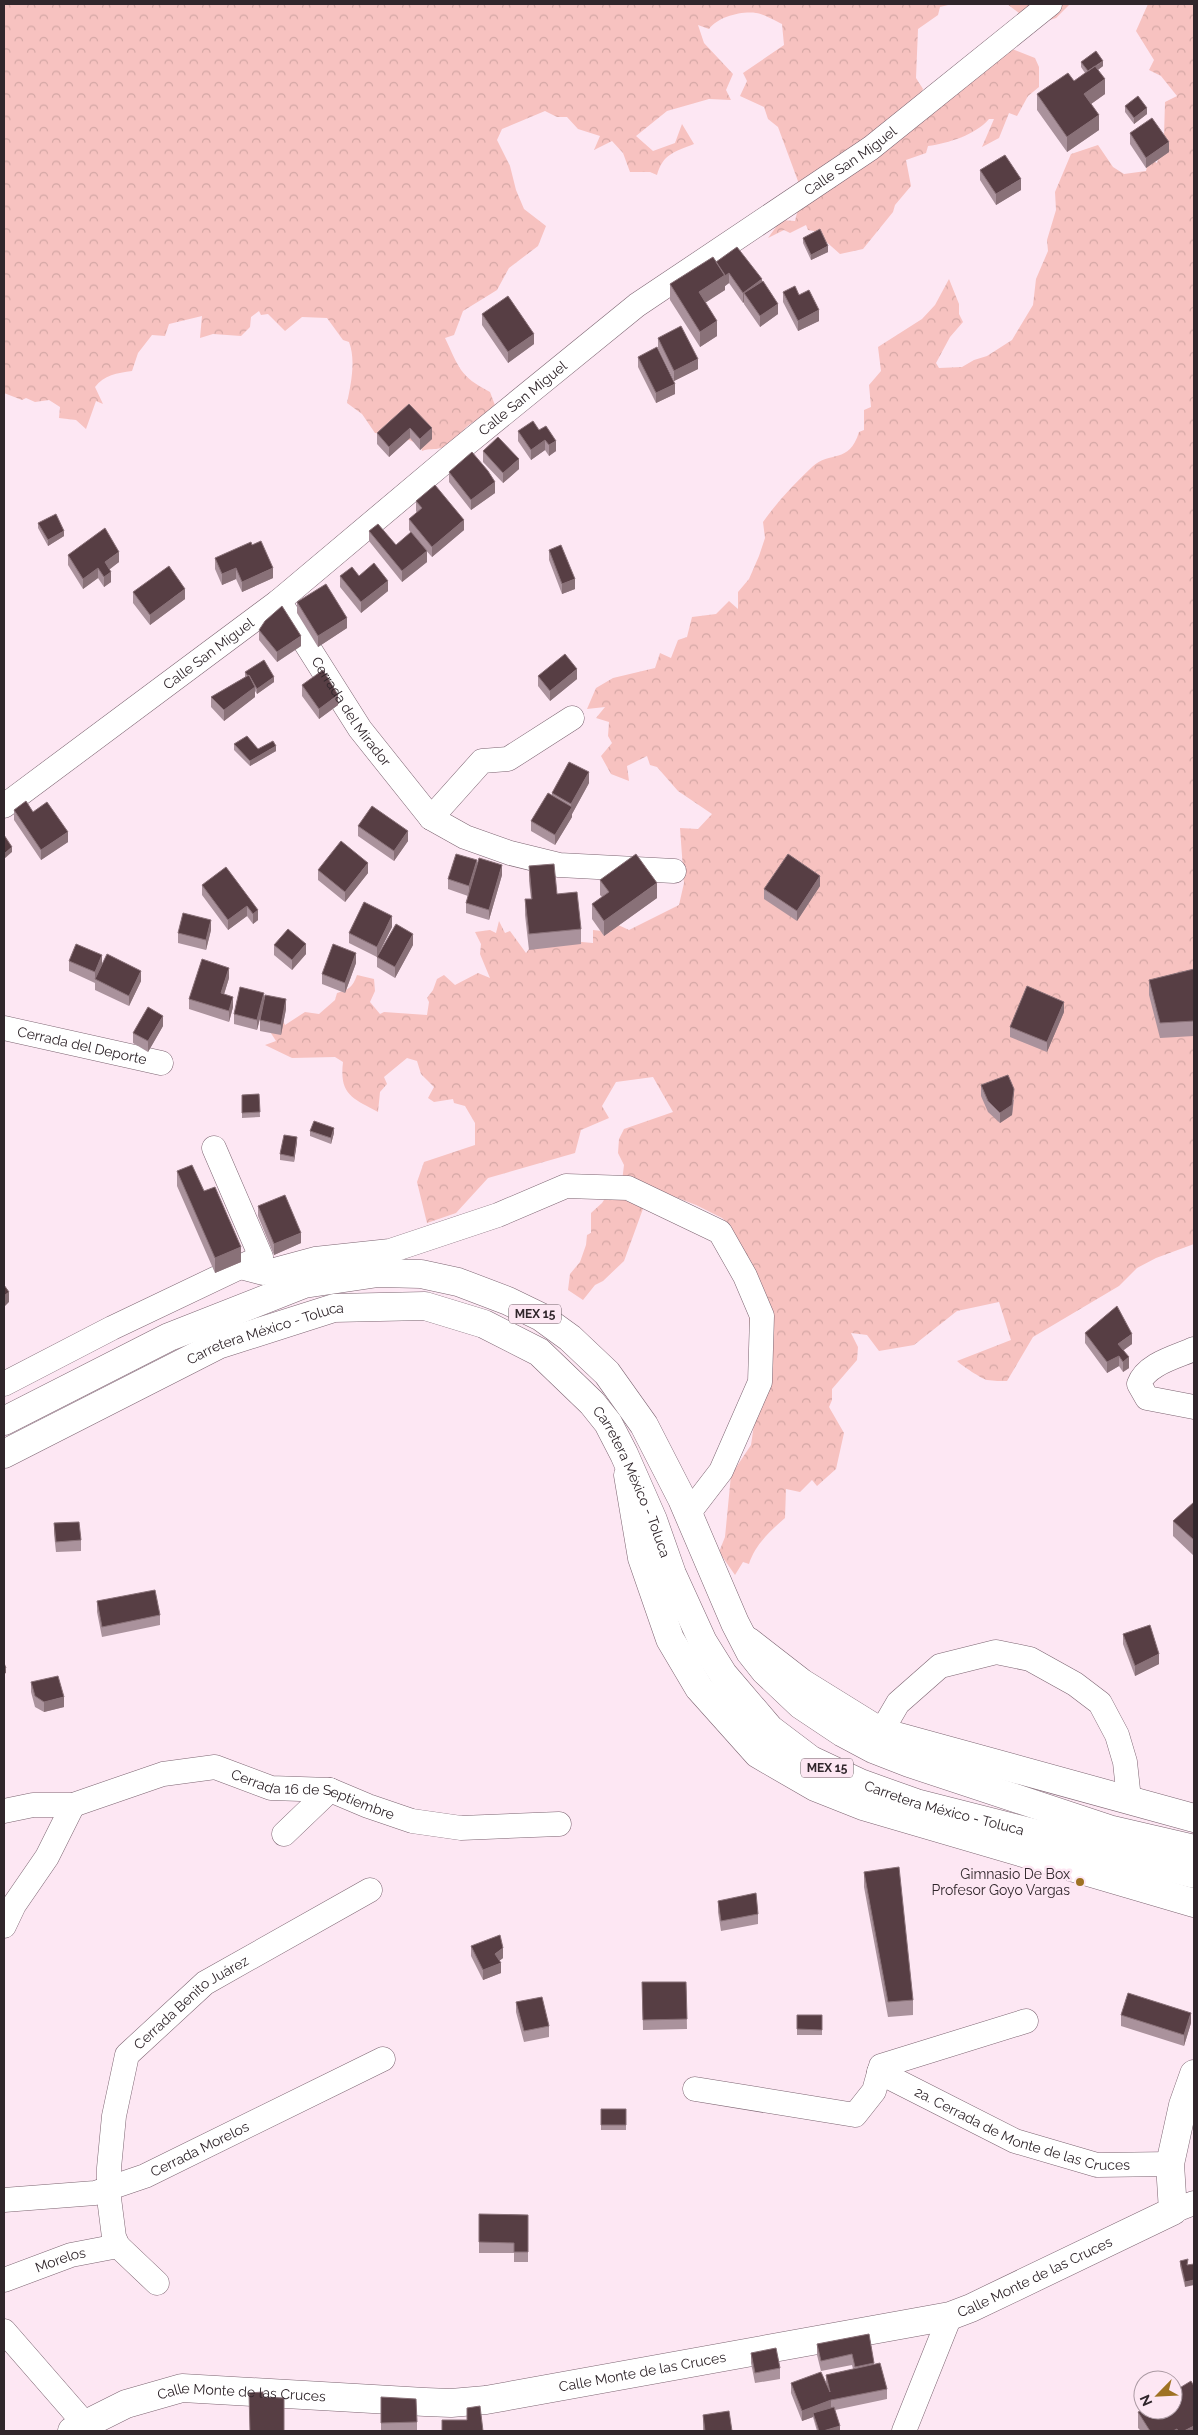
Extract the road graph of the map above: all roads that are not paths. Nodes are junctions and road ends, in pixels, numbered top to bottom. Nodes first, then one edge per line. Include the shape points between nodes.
1 (1050, 4) edge
2 (280, 601) junction
3 (572, 718) dead end
4 (4, 806) edge
5 (431, 818) junction
6 (674, 871) dead end
7 (4, 1028) edge
8 (160, 1063) dead end
9 (214, 1148) dead end
10 (250, 1262) junction
11 (1194, 1349) edge
12 (4, 1384) edge
13 (1194, 1407) edge
14 (4, 1421) edge
15 (13, 1449) edge
16 (624, 1454) junction
17 (4, 1469) edge
18 (688, 1514) junction
19 (741, 1636) junction
20 (881, 1732) junction
21 (330, 1790) junction
22 (1128, 1799) junction
23 (73, 1806) junction
24 (4, 1811) edge
25 (1194, 1818) edge
26 (559, 1824) dead end
27 (284, 1834) dead end
28 (1194, 1849) edge
29 (1194, 1874) edge
30 (370, 1890) dead end
31 (1194, 1903) edge
32 (4, 1926) edge
33 (1026, 2021) dead end
34 (383, 2059) dead end
35 (879, 2072) junction
36 (1194, 2074) edge
37 (695, 2088) dead end
38 (1170, 2164) junction
39 (108, 2188) junction
40 (4, 2200) edge
41 (1184, 2207) edge
42 (118, 2246) junction
43 (4, 2280) edge
44 (157, 2284) dead end
45 (950, 2316) junction
46 (4, 2331) edge
47 (79, 2428) edge
48 (904, 2431) edge

1 - 2 street, Calle San Miguel via 871,148 637,305
2 - 4 street, Calle San Miguel
2 - 5 street, Cerrada del Mirador via 360,729
3 - 5 street via 508,759 482,762
5 - 6 street, Cerrada del Mirador via 466,837 559,865
7 - 8 street, Cerrada del Deporte
9 - 10 street
10 - 12 street
10 - 18 street via 263,1273 315,1259 390,1251 498,1215 566,1186 628,1188 720,1232 745,1276 762,1316 760,1382 721,1471
11 - 13 street via 1148,1370 1139,1384 1147,1398
14 - 18 main road, Carretera México - Toluca / MEX 15 via 169,1337 304,1284 378,1273 421,1274 458,1282 508,1301 541,1317 570,1338 607,1373 644,1425
15 - 16 main road, Carretera México - Toluca / MEX 15 via 218,1345 334,1308 425,1306 484,1324 539,1352 592,1402 608,1423
15 - 17 street
16 - 29 main road, Carretera México - Toluca / MEX 15 via 684,1603 711,1656 746,1704 770,1729 811,1760 860,1783 916,1803
16 - 31 main road via 642,1558 670,1640 700,1688 758,1754 815,1787 863,1806
18 - 19 main road, Carretera México - Toluca / MEX 15
19 - 20 main road via 802,1683
19 - 28 main road, Carretera México - Toluca / MEX 15 via 765,1671 801,1705 873,1749 1112,1830
20 - 22 main road
20 - 22 street via 898,1703 940,1666 996,1652 1030,1659 1075,1684 1100,1703 1117,1735
21 - 23 street, Cerrada 16 de Septiembre via 270,1788 215,1766 163,1774
21 - 26 street, Cerrada 16 de Septiembre via 412,1821 461,1828
21 - 27 street
22 - 25 main road
23 - 24 street via 33,1805
23 - 32 street via 47,1857 14,1904
30 - 39 street, Cerrada Benito Juárez via 205,1984 127,2055 114,2116
33 - 35 street via 881,2066
34 - 39 street, Cerrada Morelos via 145,2176
35 - 37 street via 874,2091 855,2116
35 - 38 street, 2a. Cerrada de Monte de las Cruces via 1015,2141 1097,2165
36 - 38 main road via 1183,2104
38 - 41 main road
39 - 40 street, Cerrada Morelos via 95,2193
39 - 42 street, Cerrada Benito Juárez
41 - 45 main road, Calle Monte de las Cruces
42 - 43 street, Morelos via 71,2255
42 - 44 street
45 - 47 main road, Calle Monte de las Cruces via 486,2400 425,2402 182,2388 126,2404
45 - 48 street
46 - 47 street

